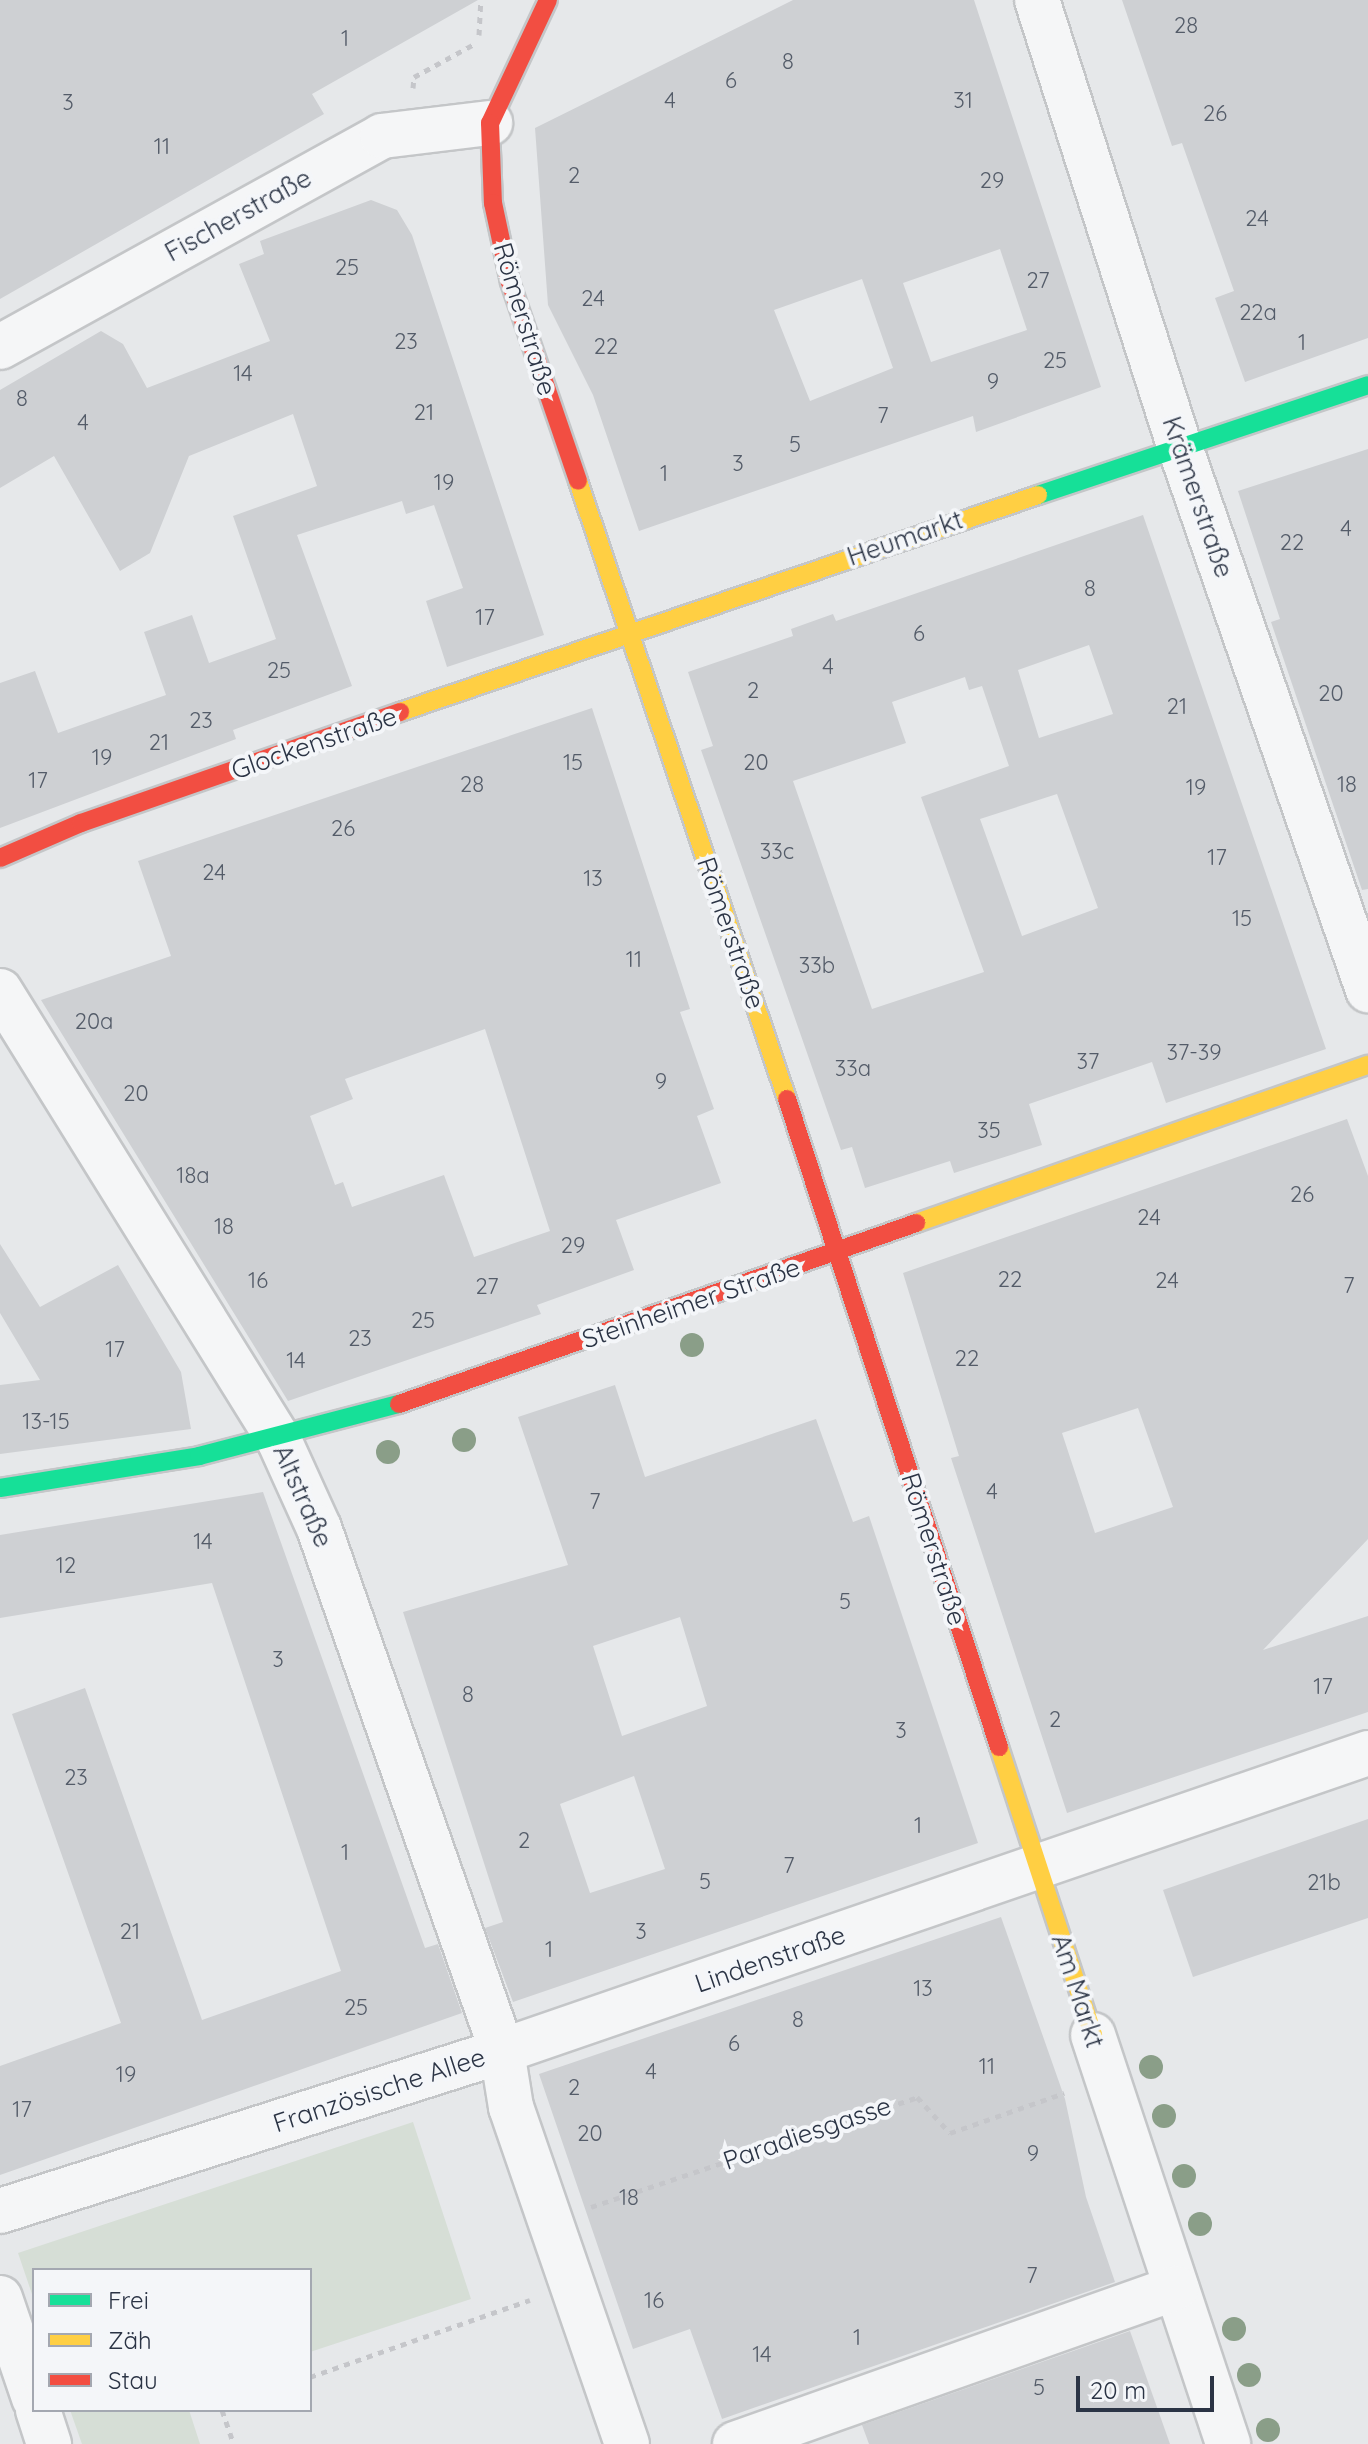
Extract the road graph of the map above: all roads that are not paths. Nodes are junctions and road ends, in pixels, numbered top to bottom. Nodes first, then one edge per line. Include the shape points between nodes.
1 (548, 0) edge
2 (1037, 0) edge
3 (490, 123) junction
4 (0, 347) edge
5 (1368, 385) edge
6 (1180, 447) junction
7 (631, 635) junction
8 (0, 858) edge
9 (1368, 990) edge
10 (0, 991) edge
11 (1368, 1065) edge
12 (837, 1252) junction
13 (279, 1440) junction
14 (0, 1488) edge
15 (1368, 1753) edge
16 (1038, 1869) junction
17 (1093, 2035) joint
18 (502, 2051) junction
19 (0, 2211) edge
20 (1176, 2288) junction
21 (0, 2298) edge
22 (32, 2392) edge
23 (39, 2412) edge
24 (49, 2444) edge
25 (627, 2444) edge
26 (735, 2444) edge
27 (1228, 2444) edge

1 - 3 street, Römerstraße
2 - 6 street, Krämerstraße
3 - 4 street, Fischerstraße via 411,129 355,150
3 - 7 street, Römerstraße via 493,203 510,282
5 - 6 street, Heumarkt
6 - 7 street, Heumarkt
6 - 9 street, Krämerstraße
7 - 8 street, Glockenstraße via 81,823
7 - 12 street, Römerstraße
10 - 13 street, Altstraße
11 - 12 street, Steinheimer Straße
12 - 13 street, Steinheimer Straße via 349,1422
12 - 16 street, Römerstraße
13 - 14 street, Steinheimer Straße
13 - 18 street, Altstraße via 332,1560
15 - 16 street
16 - 17 street, Am Markt
16 - 18 street, Lindenstraße
17 - 20 street, Am Markt
18 - 19 street, Französische Allee
18 - 25 street, Französische Allee via 511,2107
20 - 26 street
20 - 27 street, Am Markt
21 - 22 street
23 - 24 street

